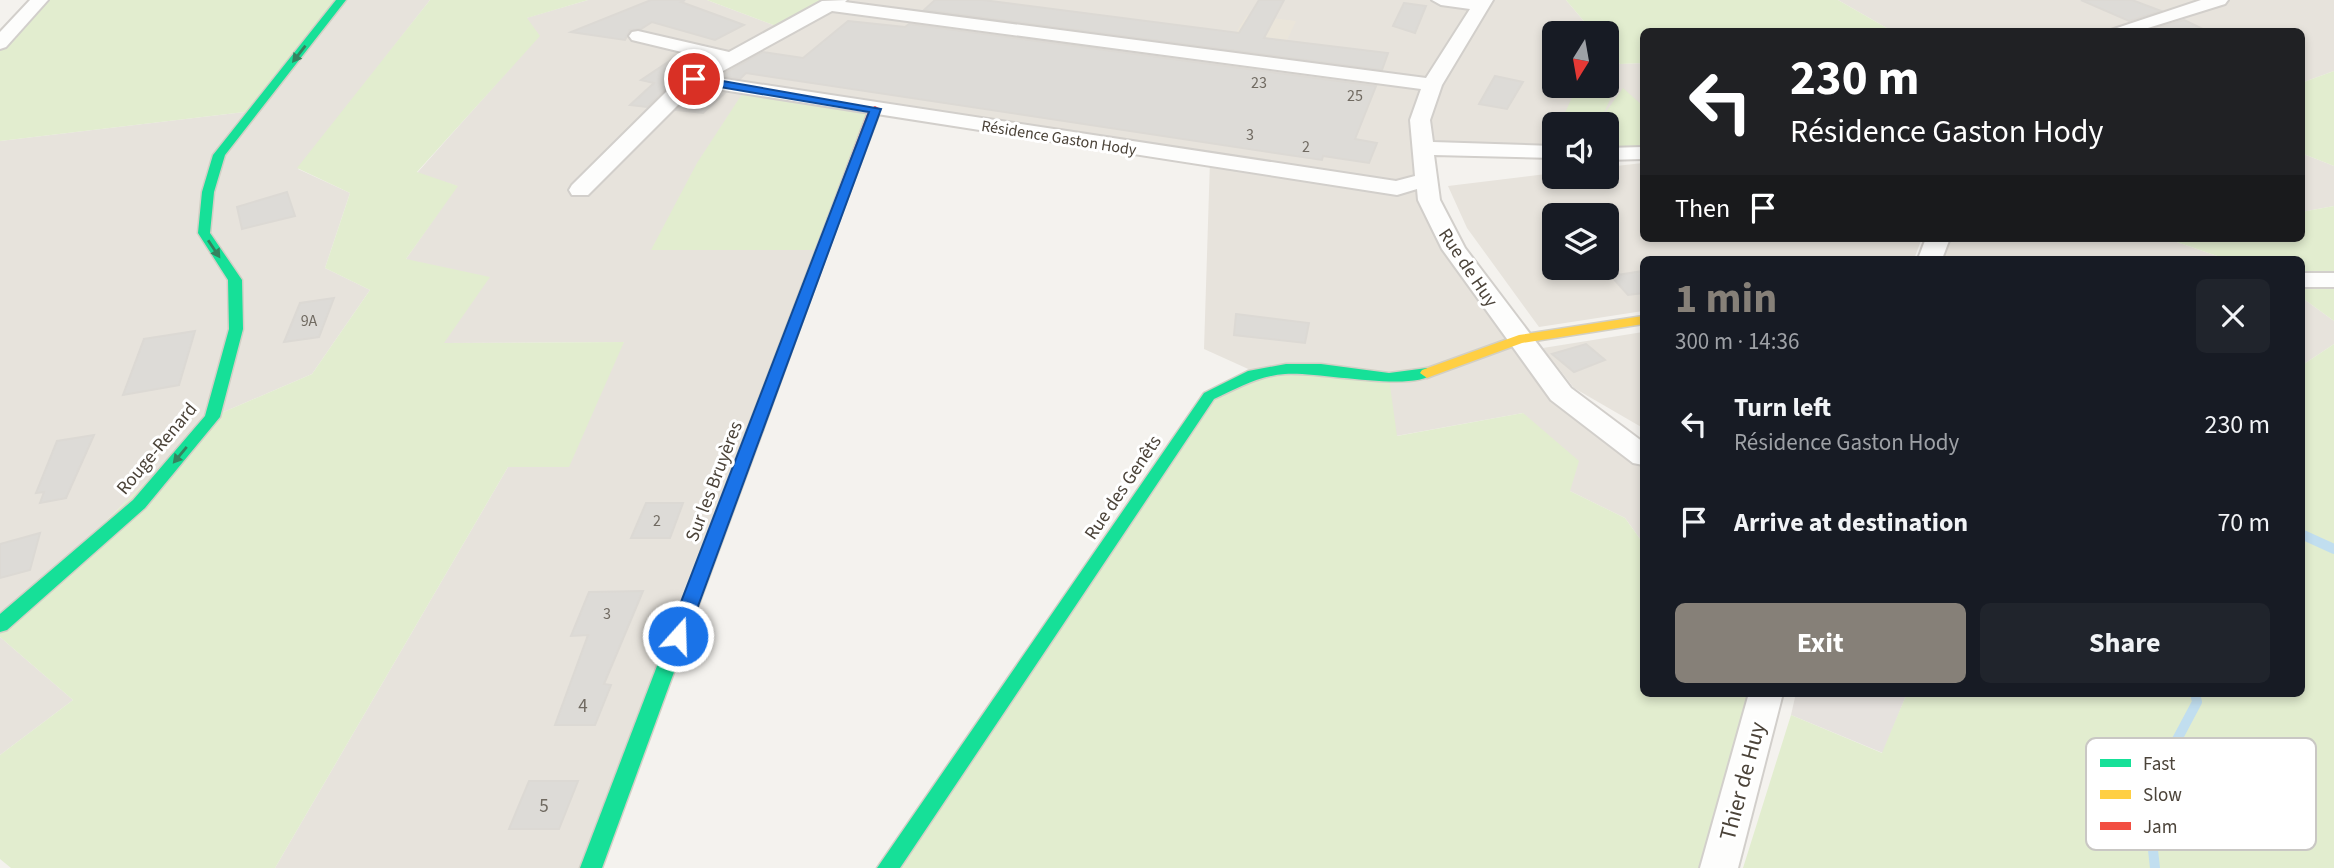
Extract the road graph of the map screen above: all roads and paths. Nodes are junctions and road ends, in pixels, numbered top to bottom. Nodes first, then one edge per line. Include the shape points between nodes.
1 (39, 0) edge
2 (341, 0) edge
3 (1441, 0) edge
4 (2219, 0) edge
5 (833, 2) edge
6 (1482, 3) edge
7 (2127, 28) edge
8 (638, 36) dead end
9 (0, 43) edge
10 (729, 58) junction
11 (694, 79) junction
12 (1432, 85) junction
13 (875, 109) junction
14 (1422, 148) junction
15 (1542, 152) edge
16 (1640, 153) edge
17 (1619, 154) edge
18 (1425, 180) junction
19 (580, 190) dead end
20 (2305, 280) edge
21 (2334, 280) edge
22 (1640, 320) edge
23 (1519, 340) junction
24 (1640, 454) edge
25 (0, 625) edge
26 (1765, 697) edge
27 (591, 868) edge
28 (888, 868) edge
29 (1719, 868) edge

1 - 9 street
2 -> 25 street, Rouge-Renard via 219,155 208,192 204,233 235,280 236,329 212,417 139,504
3 - 6 street
4 - 7 street
5 - 10 street
5 - 12 street
6 - 12 street, Rue de Huy
8 - 10 street
10 - 11 street
11 - 13 street, Résidence Gaston Hody
11 - 19 street
12 - 14 street, Rue de Huy via 1420,120
13 - 18 street, Résidence Gaston Hody via 1397,188
13 - 27 street, Sur les Bruyères
14 - 15 street
14 - 18 street, Rue de Huy
16 - 17 street
18 - 23 street, Rue de Huy via 1437,219 1454,249
20 - 21 street
22 - 23 street
23 - 24 street via 1561,394
23 - 28 street, Rue des Genêts via 1428,373 1389,378 1286,369 1253,374 1209,396
26 - 29 street, Thier de Huy

